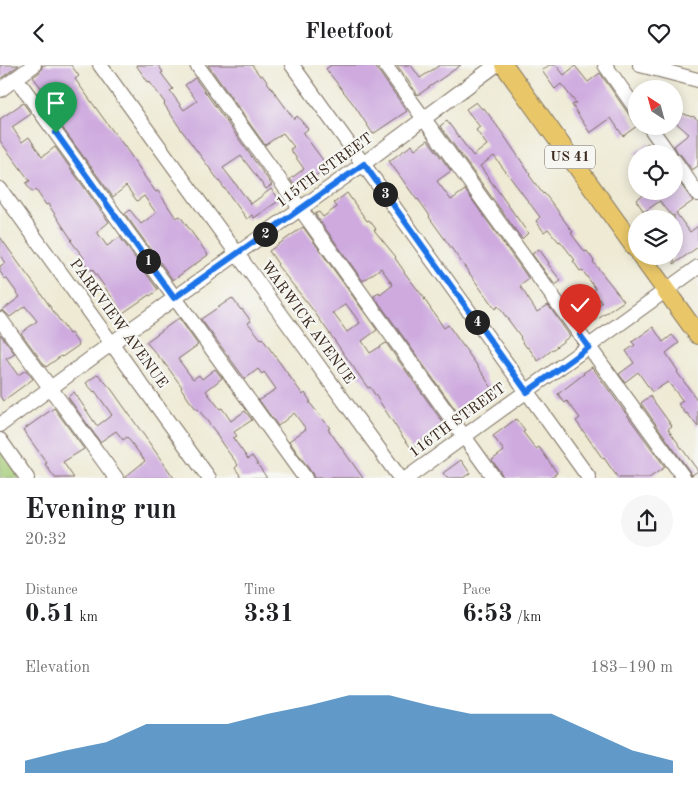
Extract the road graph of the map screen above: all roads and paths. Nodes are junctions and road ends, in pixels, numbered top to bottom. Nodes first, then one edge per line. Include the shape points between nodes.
1 (34, 65) edge
2 (100, 65) edge
3 (197, 65) edge
4 (292, 65) edge
5 (385, 65) edge
6 (496, 65) edge
7 (504, 65) edge
8 (605, 65) edge
9 (640, 65) edge
10 (16, 77) junction
11 (698, 80) edge
12 (0, 90) edge
13 (628, 98) edge
14 (424, 119) junction
15 (364, 164) junction
16 (683, 173) edge
17 (0, 189) edge
18 (698, 194) edge
19 (301, 209) junction
20 (628, 238) edge
21 (237, 254) junction
22 (647, 265) edge
23 (698, 267) edge
24 (666, 291) junction
25 (174, 298) junction
26 (0, 319) edge
27 (698, 335) edge
28 (111, 343) junction
29 (589, 347) junction
30 (51, 388) junction
31 (527, 392) junction
32 (0, 425) edge
33 (464, 437) junction
34 (0, 440) edge
35 (28, 478) edge
36 (116, 478) edge
37 (209, 478) edge
38 (305, 478) edge
39 (400, 478) edge
40 (407, 478) edge
41 (494, 478) edge
42 (589, 478) edge
43 (684, 478) edge

1 - 10 street
2 - 21 street, WARWICK AVENUE
3 - 19 street
4 - 15 street
5 - 14 street
6 - 14 street, 115TH STREET
7 - 20 main road, US 41
8 - 13 street
9 - 11 street
10 - 12 street
10 - 25 street
14 - 15 street, 115TH STREET
14 - 29 street
15 - 19 street, 115TH STREET
15 - 31 street
16 - 18 street
17 - 28 street, PARKVIEW AVENUE
19 - 21 street, 115TH STREET
19 - 33 street
21 - 25 street, 115TH STREET
21 - 39 street, WARWICK AVENUE
22 - 24 main road
23 - 24 street, 116TH STREET
24 - 27 main road
24 - 29 street, 116TH STREET
25 - 28 street, 115TH STREET
25 - 38 street
26 - 30 street
28 - 30 street, 115TH STREET
28 - 37 street, PARKVIEW AVENUE
29 - 31 street, 116TH STREET
29 - 43 street
30 - 32 street, 115TH STREET
30 - 36 street
31 - 33 street, 116TH STREET
31 - 42 street
33 - 40 street, 116TH STREET
33 - 41 street
34 - 35 street

